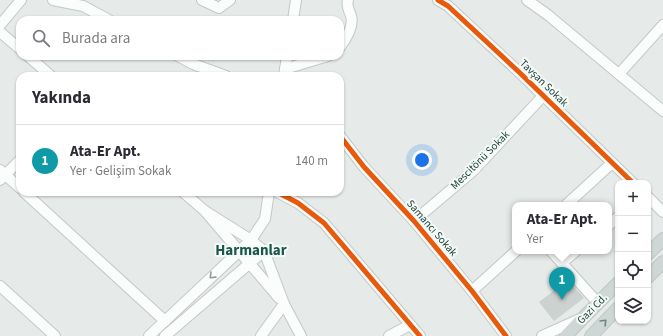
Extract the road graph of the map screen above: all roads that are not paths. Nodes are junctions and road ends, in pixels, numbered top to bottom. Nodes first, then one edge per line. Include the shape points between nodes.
1 (21, 0) edge
2 (53, 0) edge
3 (202, 0) edge
4 (230, 0) edge
5 (296, 0) edge
6 (348, 0) edge
7 (438, 0) edge
8 (527, 0) edge
9 (102, 16) edge
10 (294, 16) edge
11 (0, 25) edge
12 (663, 25) edge
13 (0, 32) edge
14 (344, 42) edge
15 (16, 46) edge
16 (32, 60) edge
17 (186, 60) edge
18 (286, 60) edge
19 (317, 60) edge
20 (46, 72) edge
21 (215, 72) edge
22 (285, 72) edge
23 (619, 74) junction
24 (543, 96) junction
25 (663, 110) edge
26 (344, 141) edge
27 (16, 163) edge
28 (612, 163) junction
29 (2, 175) edge
30 (630, 180) edge
31 (16, 185) edge
32 (28, 196) edge
33 (188, 196) edge
34 (268, 196) edge
35 (285, 196) edge
36 (651, 201) edge
37 (569, 202) edge
38 (205, 211) junction
39 (663, 212) edge
40 (414, 221) junction
41 (663, 239) edge
42 (251, 240) junction
43 (239, 250) junction
44 (264, 251) junction
45 (650, 252) edge
46 (513, 254) edge
47 (554, 254) edge
48 (572, 254) edge
49 (663, 262) edge
50 (251, 263) junction
51 (562, 263) junction
52 (651, 274) edge
53 (0, 286) edge
54 (615, 286) edge
55 (472, 290) junction
56 (598, 303) junction
57 (284, 304) junction
58 (615, 311) edge
59 (583, 318) junction
60 (165, 321) junction
61 (410, 325) junction
62 (55, 336) edge
63 (149, 336) edge
64 (165, 336) edge
65 (261, 336) edge
66 (301, 336) edge
67 (389, 336) edge
68 (420, 336) edge
69 (506, 336) edge
70 (542, 336) edge
71 (566, 336) edge
72 (591, 336) edge

1 - 11 street
2 - 9 street via 83,6
3 - 4 street via 219,8
5 - 10 street
6 - 14 street via 346,6 351,18
7 - 24 street, Tavşan Sokak via 448,6
8 - 23 street
12 - 23 street
13 - 15 street
16 - 20 street
17 - 21 street
18 - 22 street
19 - 22 street
23 - 25 street
24 - 28 street, Tavşan Sokak
24 - 40 street, Mescitönü Sokak via 473,171
26 - 40 street, Samancı Sokak
27 - 29 street
28 - 30 street, Tavşan Sokak
28 - 37 street
29 - 31 street
32 - 60 street
33 - 38 street
34 - 42 street via 265,219
35 - 61 street via 324,223
36 - 39 street
38 - 42 street
38 - 43 street
40 - 55 street, Samancı Sokak
41 - 45 main road
42 - 43 street
42 - 44 street
43 - 50 street
43 -> 60 street
44 - 50 street
44 - 57 street
46 - 55 street
47 - 51 street
48 - 51 street
49 - 52 main road
50 - 57 street
50 - 64 street
51 - 56 street
53 - 62 street
54 - 56 main road, Gazi Cd.
55 - 69 street, Samancı Sokak
56 - 59 main road, Gazi Cd.
57 - 65 street
57 - 66 street
72 -> 58 main road, Gazi Cd.
59 - 70 street
59 - 71 main road, Gazi Cd.
60 - 63 street
61 - 67 street
61 - 68 street

